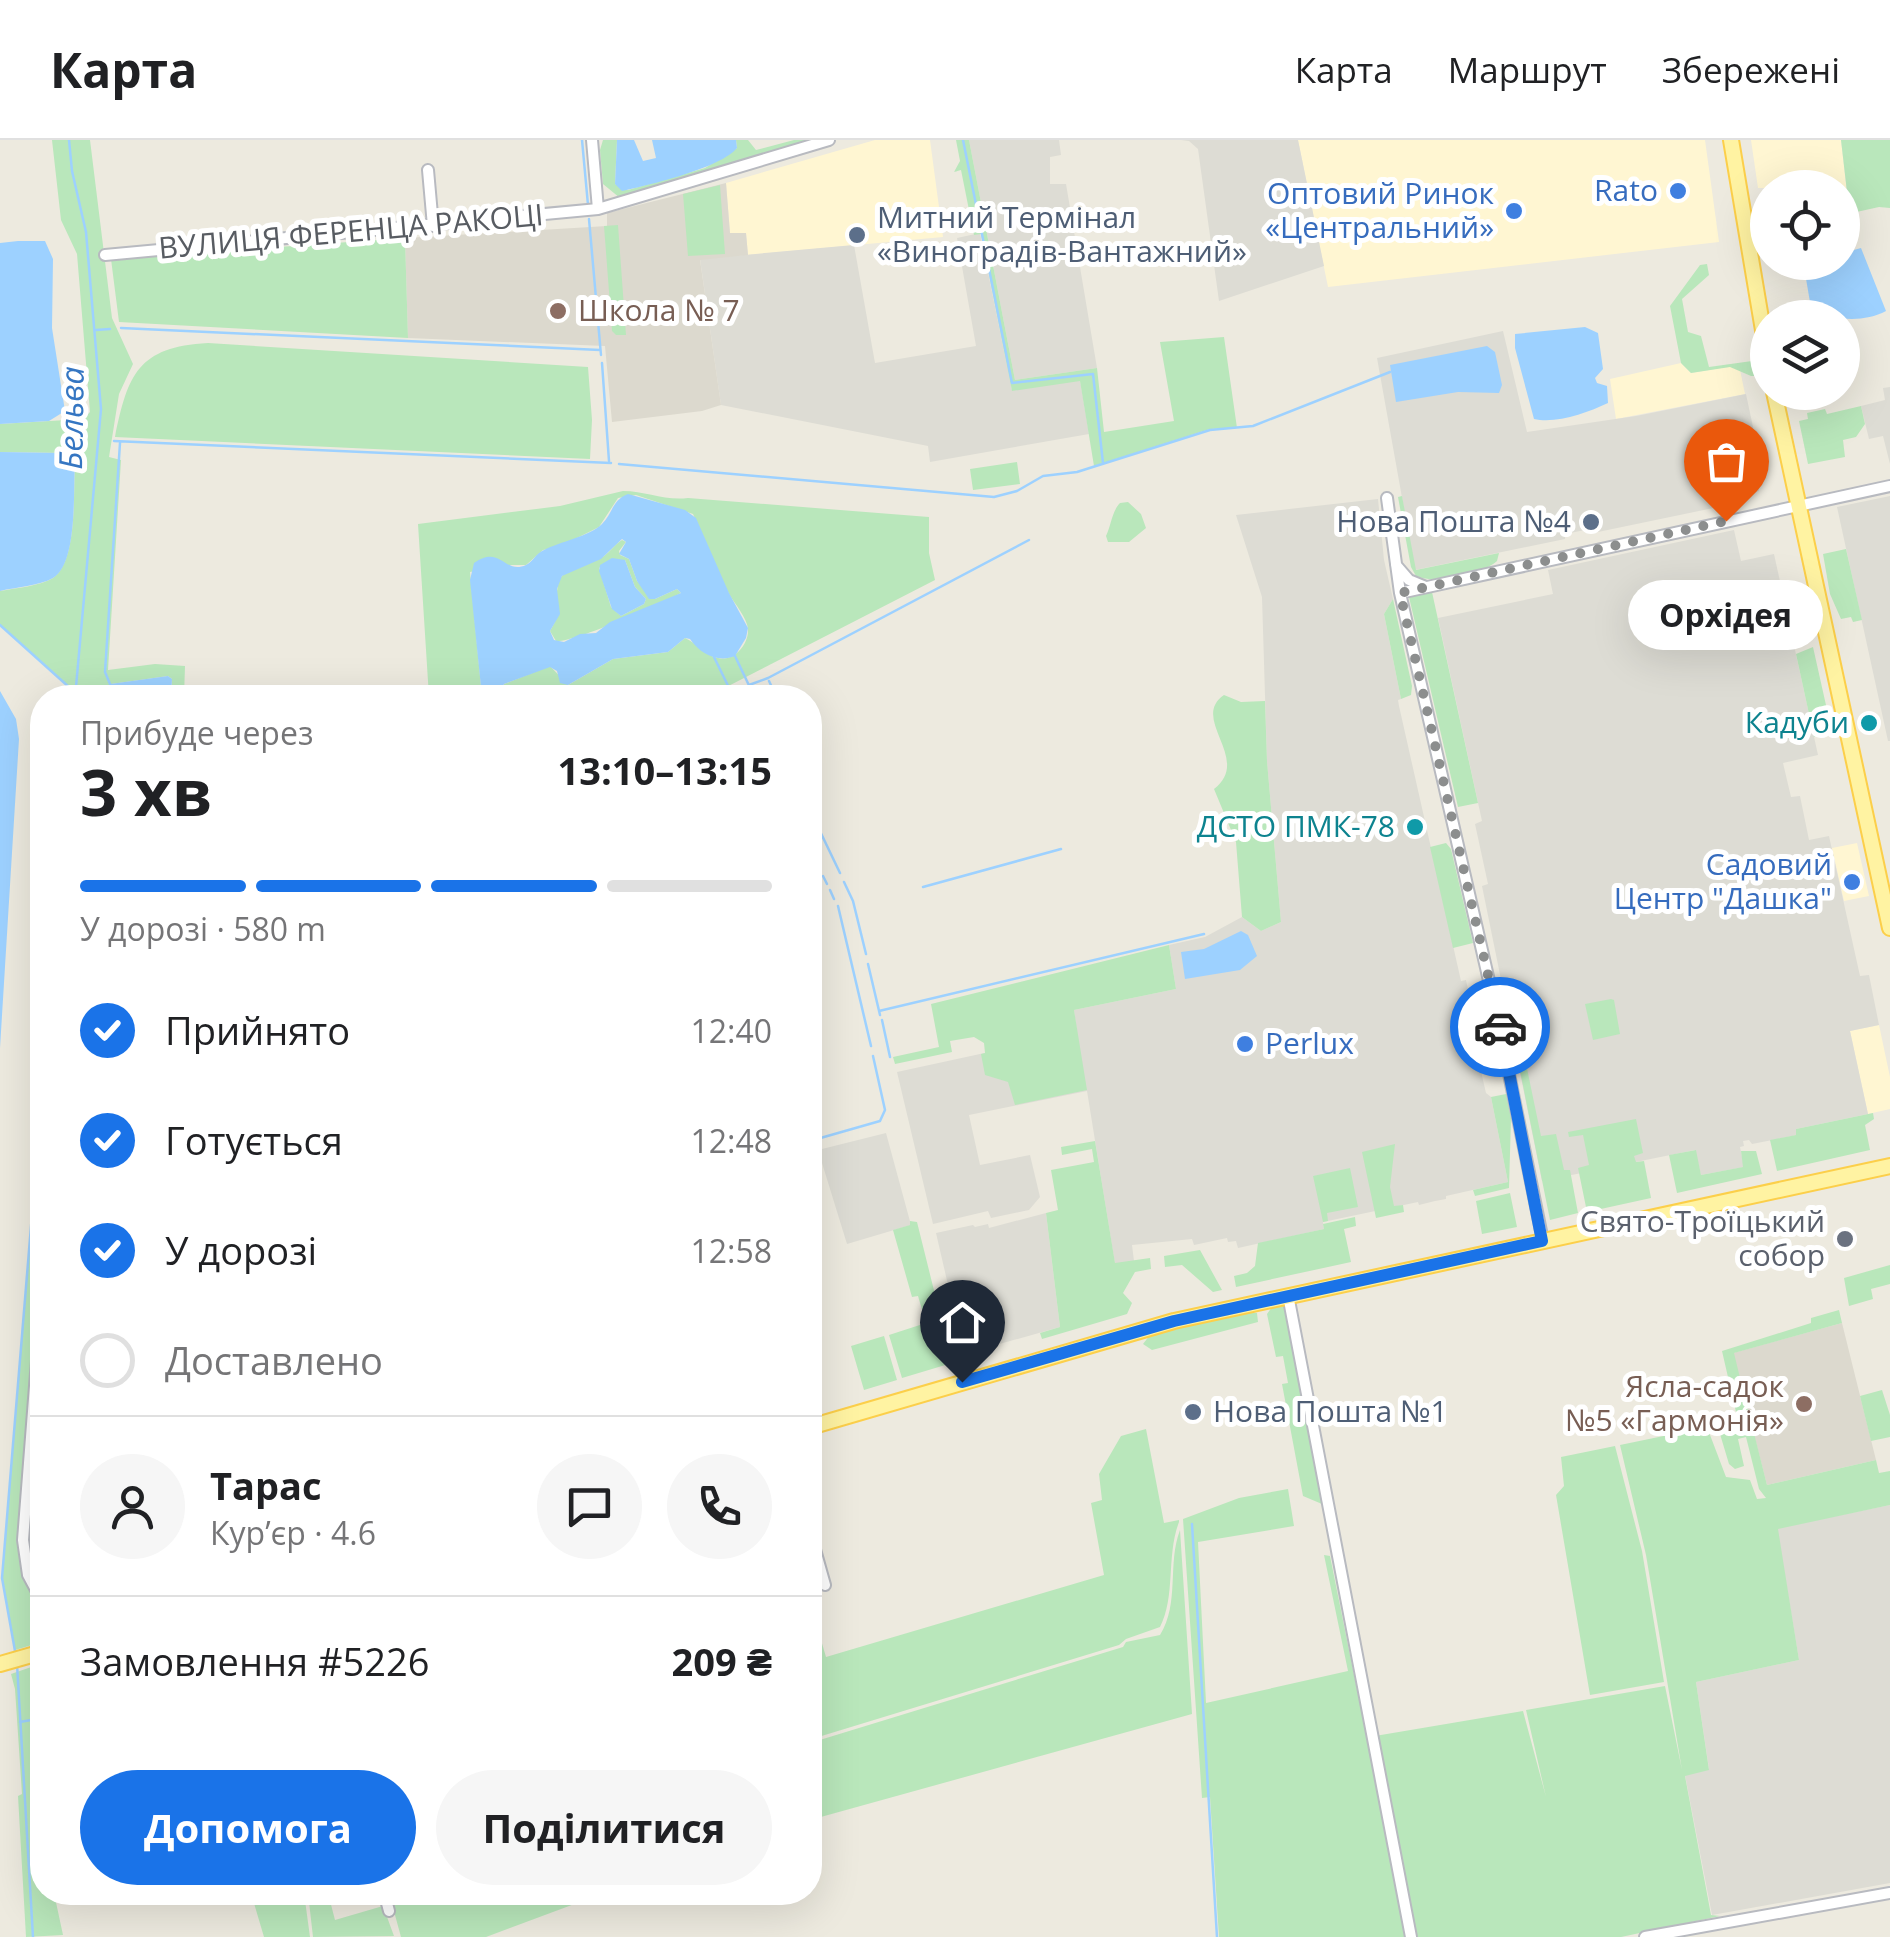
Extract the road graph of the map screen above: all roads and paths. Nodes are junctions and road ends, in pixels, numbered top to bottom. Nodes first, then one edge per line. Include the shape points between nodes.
1 (592, 140) edge
2 (829, 140) edge
3 (1731, 140) edge
4 (428, 170) dead end
5 (598, 210) junction
6 (433, 226) junction
7 (105, 255) dead end
8 (1758, 300) edge
9 (1777, 410) edge
10 (1890, 486) edge
11 (1388, 498) dead end
12 (1796, 506) junction
13 (1396, 565) junction
14 (1427, 587) junction
15 (1400, 593) junction
16 (1890, 928) edge
17 (1890, 1166) edge
18 (1542, 1241) junction
19 (1288, 1295) junction
20 (822, 1422) edge
21 (30, 1450) edge
22 (822, 1574) edge
23 (30, 1579) edge
24 (825, 1585) dead end
25 (30, 1655) edge
26 (5, 1663) edge
27 (1890, 1893) edge
28 (387, 1905) edge
29 (388, 1912) dead end
30 (1411, 1937) edge
31 (1645, 1937) edge

1 - 5 street
2 - 5 street, ВУЛИЦЯ ФЕРЕНЦА РАКОЦІ
3 - 8 main road
4 - 6 street
5 - 6 street, ВУЛИЦЯ ФЕРЕНЦА РАКОЦІ
6 - 7 street, ВУЛИЦЯ ФЕРЕНЦА РАКОЦІ
9 - 12 main road
10 - 12 street
11 - 13 street
12 - 14 street
12 - 16 main road
13 - 14 street
13 - 15 street
14 - 15 street
15 - 18 street
17 - 18 main road
18 - 19 main road
19 - 20 main road via 1135,1331
19 - 30 street
21 - 23 street via 23,1540
22 - 24 street
25 - 26 main road
27 - 31 street
28 - 29 street

